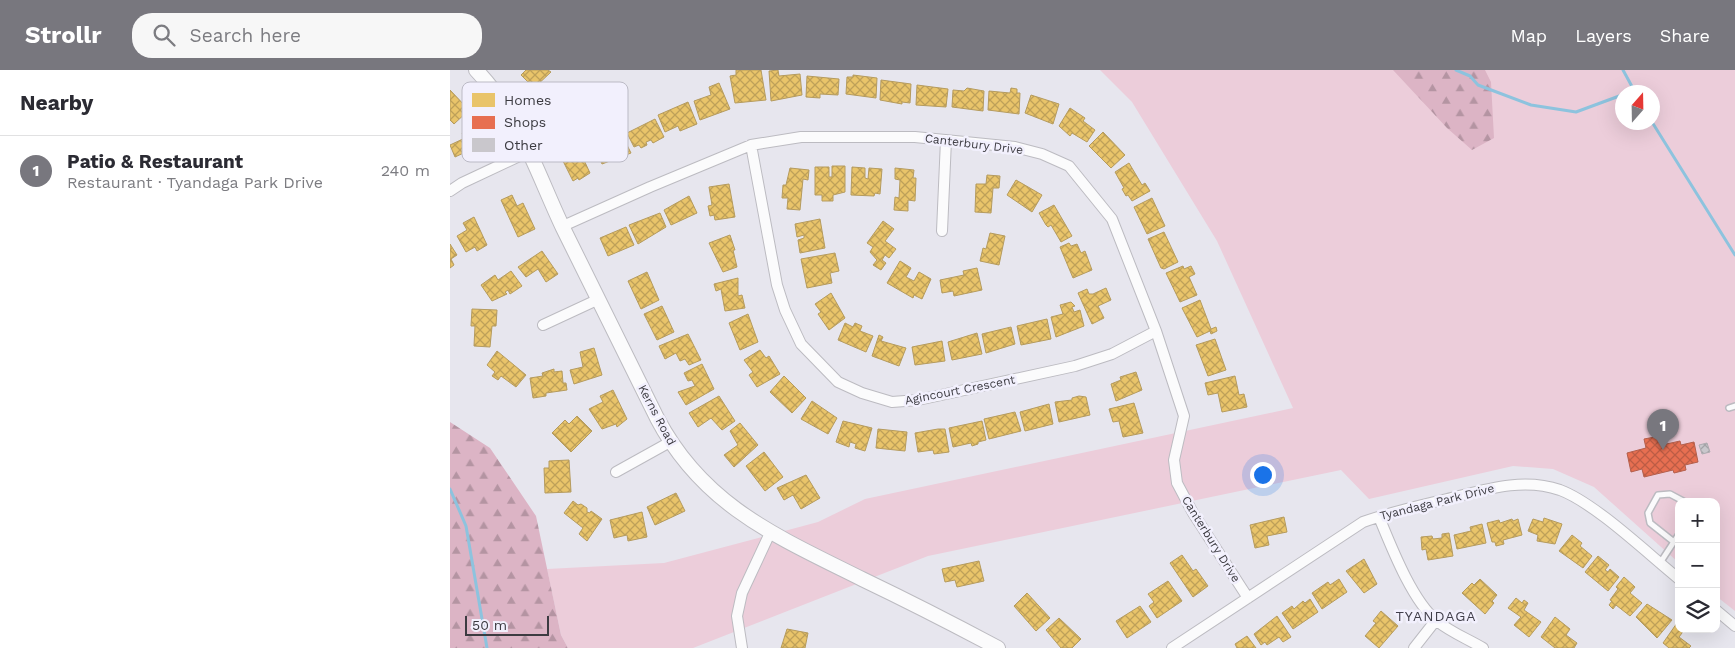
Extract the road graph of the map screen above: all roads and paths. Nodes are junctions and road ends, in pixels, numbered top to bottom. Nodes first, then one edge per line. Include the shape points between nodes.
1 (476, 70) edge
2 (487, 82) edge
3 (946, 140) junction
4 (751, 145) junction
5 (507, 162) edge
6 (533, 162) edge
7 (450, 191) edge
8 (562, 226) junction
9 (942, 230) dead end
10 (599, 299) junction
11 (543, 325) dead end
12 (1156, 331) junction
13 (1735, 406) edge
14 (1729, 408) dead end
15 (670, 442) junction
16 (616, 472) dead end
17 (1678, 498) edge
18 (1379, 517) junction
19 (770, 533) junction
20 (1674, 542) joint
21 (1660, 564) junction
22 (1675, 576) edge
23 (1248, 598) junction
24 (1720, 613) edge
25 (1436, 620) junction
26 (1735, 626) edge
27 (742, 648) edge
28 (998, 648) edge
29 (1172, 648) edge
30 (1414, 648) edge
31 (1483, 648) edge

1 - 2 street, Kerns Road
3 - 4 street, Canterbury Drive via 915,136 801,137
3 - 9 street
3 - 12 street, Canterbury Drive via 1015,147 1069,166 1112,219
4 - 8 street, Canterbury Drive
4 - 12 street, Agincourt Crescent via 777,285 785,310 801,344 838,382 846,386 892,402 918,400 1075,366 1112,354
5 - 7 street
6 - 8 street, Kerns Road
8 - 10 street, Kerns Road
10 - 11 street
10 - 15 street, Kerns Road
12 - 23 street, Canterbury Drive via 1184,416 1174,460 1177,482 1193,513
13 - 14 lane
15 - 16 street
15 - 19 street, Kerns Road via 687,465 727,502
17 - 20 lane via 1670,494 1658,495 1648,513 1650,523
18 - 21 street, Tyandaga Park Drive via 1504,486 1540,486 1560,490 1582,501
18 - 23 street, Tyandaga Park Drive via 1345,532
18 - 25 street via 1417,597
19 - 27 street via 742,593 737,616
19 - 28 street, Kerns Road
20 - 21 lane
21 - 22 street, Tyandaga Park Drive
23 - 29 street, Tyandaga Park Drive
24 - 26 street
25 - 30 street
25 - 31 street

